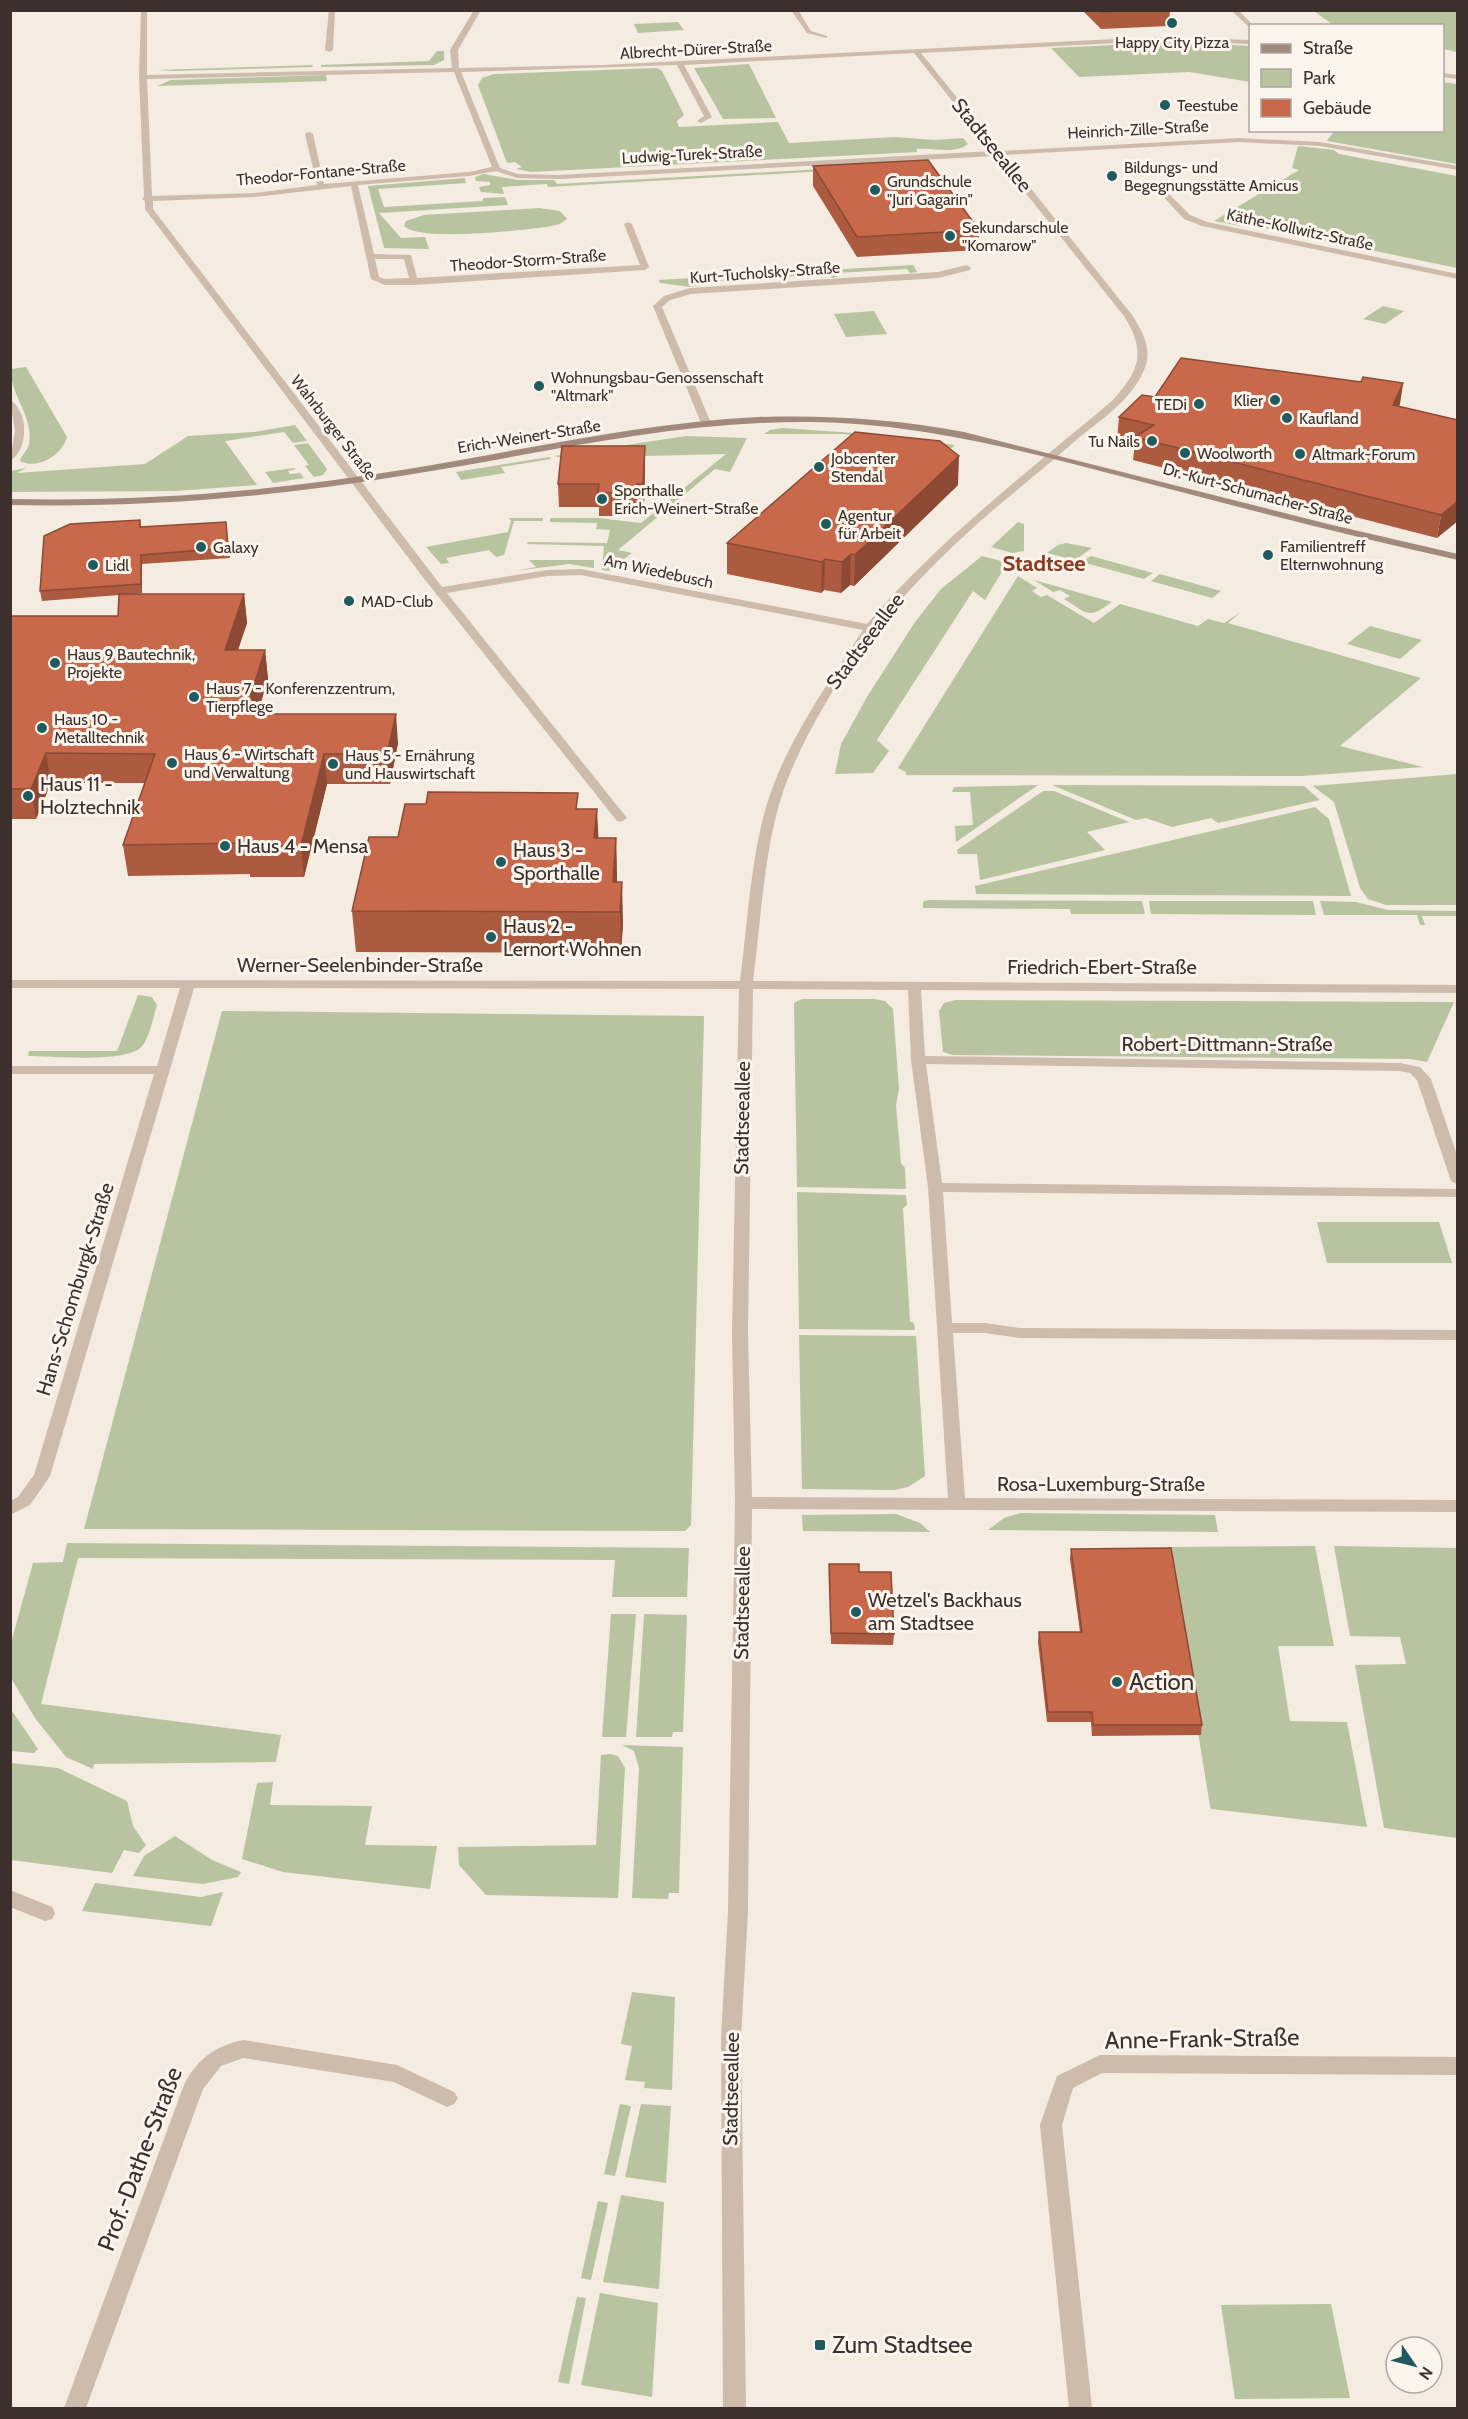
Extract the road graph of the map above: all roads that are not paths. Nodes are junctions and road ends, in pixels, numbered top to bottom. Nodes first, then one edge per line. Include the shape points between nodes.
1 (144, 10) edge
2 (332, 10) edge
3 (478, 10) edge
4 (794, 10) edge
5 (1234, 10) edge
6 (1249, 24) edge
7 (825, 37) dead end
8 (1249, 42) edge
9 (329, 50) dead end
10 (916, 51) junction
11 (679, 63) junction
12 (457, 70) junction
13 (143, 77) junction
14 (701, 121) dead end
15 (309, 134) dead end
16 (998, 152) junction
17 (1458, 168) edge
18 (497, 170) junction
19 (354, 183) junction
20 (321, 187) junction
21 (1178, 188) dead end
22 (146, 199) junction
23 (628, 224) dead end
24 (370, 256) junction
25 (968, 268) dead end
26 (1458, 277) edge
27 (414, 282) junction
28 (10, 403) edge
29 (706, 423) junction
30 (1051, 455) junction
31 (10, 459) edge
32 (354, 479) junction
33 (10, 502) edge
34 (1458, 557) edge
35 (440, 591) junction
36 (870, 628) junction
37 (621, 818) dead end
38 (10, 984) edge
39 (188, 984) junction
40 (746, 985) junction
41 (914, 985) junction
42 (1458, 989) edge
43 (918, 1060) junction
44 (10, 1070) edge
45 (162, 1070) junction
46 (1458, 1181) edge
47 (936, 1187) junction
48 (1458, 1192) edge
49 (944, 1328) junction
50 (1458, 1335) edge
51 (744, 1503) junction
52 (957, 1504) junction
53 (1458, 1506) edge
54 (10, 1509) edge
55 (10, 1898) edge
56 (45, 1913) dead end
57 (1458, 2066) edge
58 (447, 2098) dead end
59 (75, 2409) edge
60 (735, 2409) edge
61 (1080, 2409) edge

1 - 13 street, Wahrburger Straße
2 - 9 street
3 - 12 street via 454,50
4 - 7 street via 809,32
5 - 6 street
8 - 10 street, Albrecht-Dürer-Straße via 1165,39
10 - 11 street, Albrecht-Dürer-Straße
10 - 16 street, Stadtseeallee
11 - 12 street, Albrecht-Dürer-Straße
11 - 14 street via 708,117
12 - 13 street, Albrecht-Dürer-Straße
12 - 18 street
13 - 22 street, Wahrburger Straße
15 - 20 street
16 - 17 street, Heinrich-Zille-Straße via 1220,140 1280,141 1349,148
16 - 18 street, Ludwig-Turek-Straße via 559,177 518,176
16 - 30 street, Stadtseeallee via 1128,315 1144,345 1143,362 1125,393
18 - 19 street, Theodor-Fontane-Straße
19 - 20 street, Theodor-Fontane-Straße
19 - 24 street, Theodor-Storm-Straße
20 - 22 street, Theodor-Fontane-Straße via 255,195
21 - 26 street, Käthe-Kollwitz-Straße via 1163,192 1186,217 1205,224
22 - 32 street, Wahrburger Straße via 153,217
23 - 27 street, Theodor-Storm-Straße via 645,267
24 - 27 street, Theodor-Storm-Straße via 375,279
24 - 27 street via 408,256
25 - 29 street, Kurt-Tucholsky-Straße via 938,275 690,291 667,298 657,306
28 - 31 street via 21,435
29 - 30 street, Erich-Weinert-Straße via 810,419 894,424
29 - 32 street, Erich-Weinert-Straße
30 - 34 street, Dr.-Kurt-Schumacher-Straße via 1373,539
30 - 36 street, Stadtseeallee via 926,567
32 - 33 street, Erich-Weinert-Straße via 190,499
32 - 35 street, Wahrburger Straße
35 - 36 street, Am Wiedebusch via 548,573 580,572
35 - 37 street, Wahrburger Straße
36 - 40 street, Stadtseeallee via 818,706 776,794 755,902
38 - 39 street, Werner-Seelenbinder-Straße
39 - 40 street, Werner-Seelenbinder-Straße
39 - 45 street, Hans-Schomburgk-Straße
40 - 41 street, Friedrich-Ebert-Straße
40 - 51 street, Stadtseeallee via 740,1320
41 - 42 street, Friedrich-Ebert-Straße
41 - 43 street
43 - 46 street, Robert-Dittmann-Straße via 1414,1070 1424,1079
43 - 47 street
44 - 45 street
45 - 54 street, Hans-Schomburgk-Straße via 42,1476 24,1501
47 - 48 street
47 - 49 street
49 - 50 street via 1020,1333
49 - 52 street
51 - 52 street, Rosa-Luxemburg-Straße
51 - 60 street, Stadtseeallee via 738,1911 731,2049
52 - 53 street, Rosa-Luxemburg-Straße
55 - 56 street
57 - 61 street, Anne-Frank-Straße via 1100,2064 1064,2082 1051,2125
58 - 59 street, Prof.-Dathe-Straße via 397,2074 243,2049 226,2052 209,2062 194,2085

